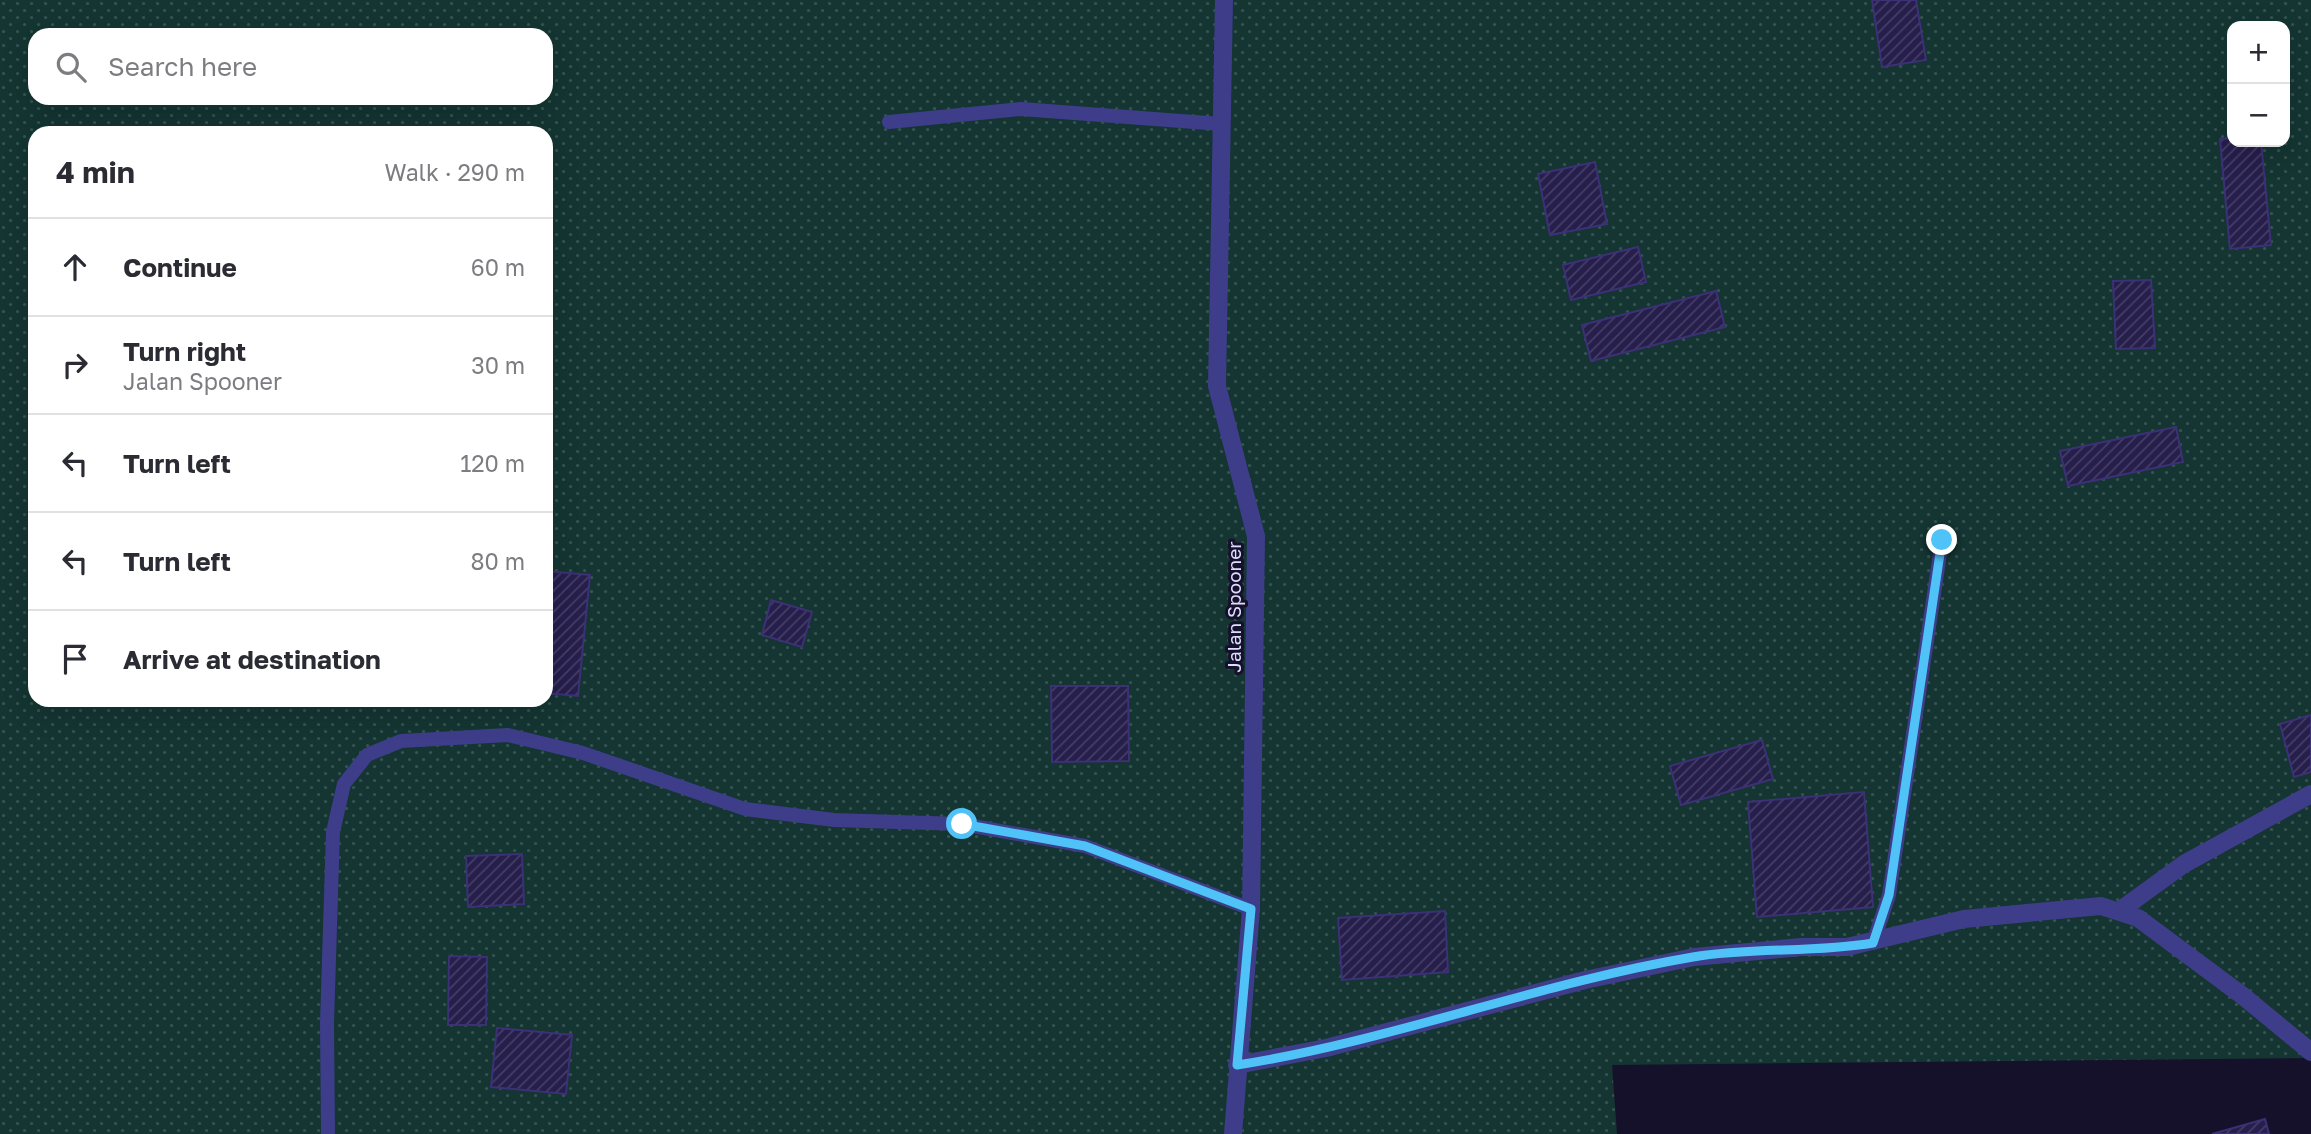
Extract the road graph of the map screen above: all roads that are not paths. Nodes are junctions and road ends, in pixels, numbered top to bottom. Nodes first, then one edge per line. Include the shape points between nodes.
1 (1224, 0) edge
2 (889, 122) dead end
3 (1222, 124) junction
4 (1942, 540) dead end
5 (2311, 794) edge
6 (1251, 909) junction
7 (2119, 911) junction
8 (1873, 943) junction
9 (2311, 1052) edge
10 (1237, 1065) junction
11 (327, 1134) edge
12 (1233, 1134) edge

1 - 3 street, Jalan Spooner
2 - 3 lane via 1021,109
3 - 6 street, Jalan Spooner via 1217,386 1256,536
4 - 8 lane via 1889,895
5 - 7 street via 2183,864
6 - 10 street, Jalan Spooner
6 - 11 lane via 1085,846 962,824 834,820 745,809 583,753 508,735 401,741 368,755 344,785 333,832
7 - 8 street via 2101,906 1964,919
7 - 9 street via 2138,918
8 - 10 street via 1694,957 1559,986 1326,1048
10 - 12 street, Jalan Spooner

